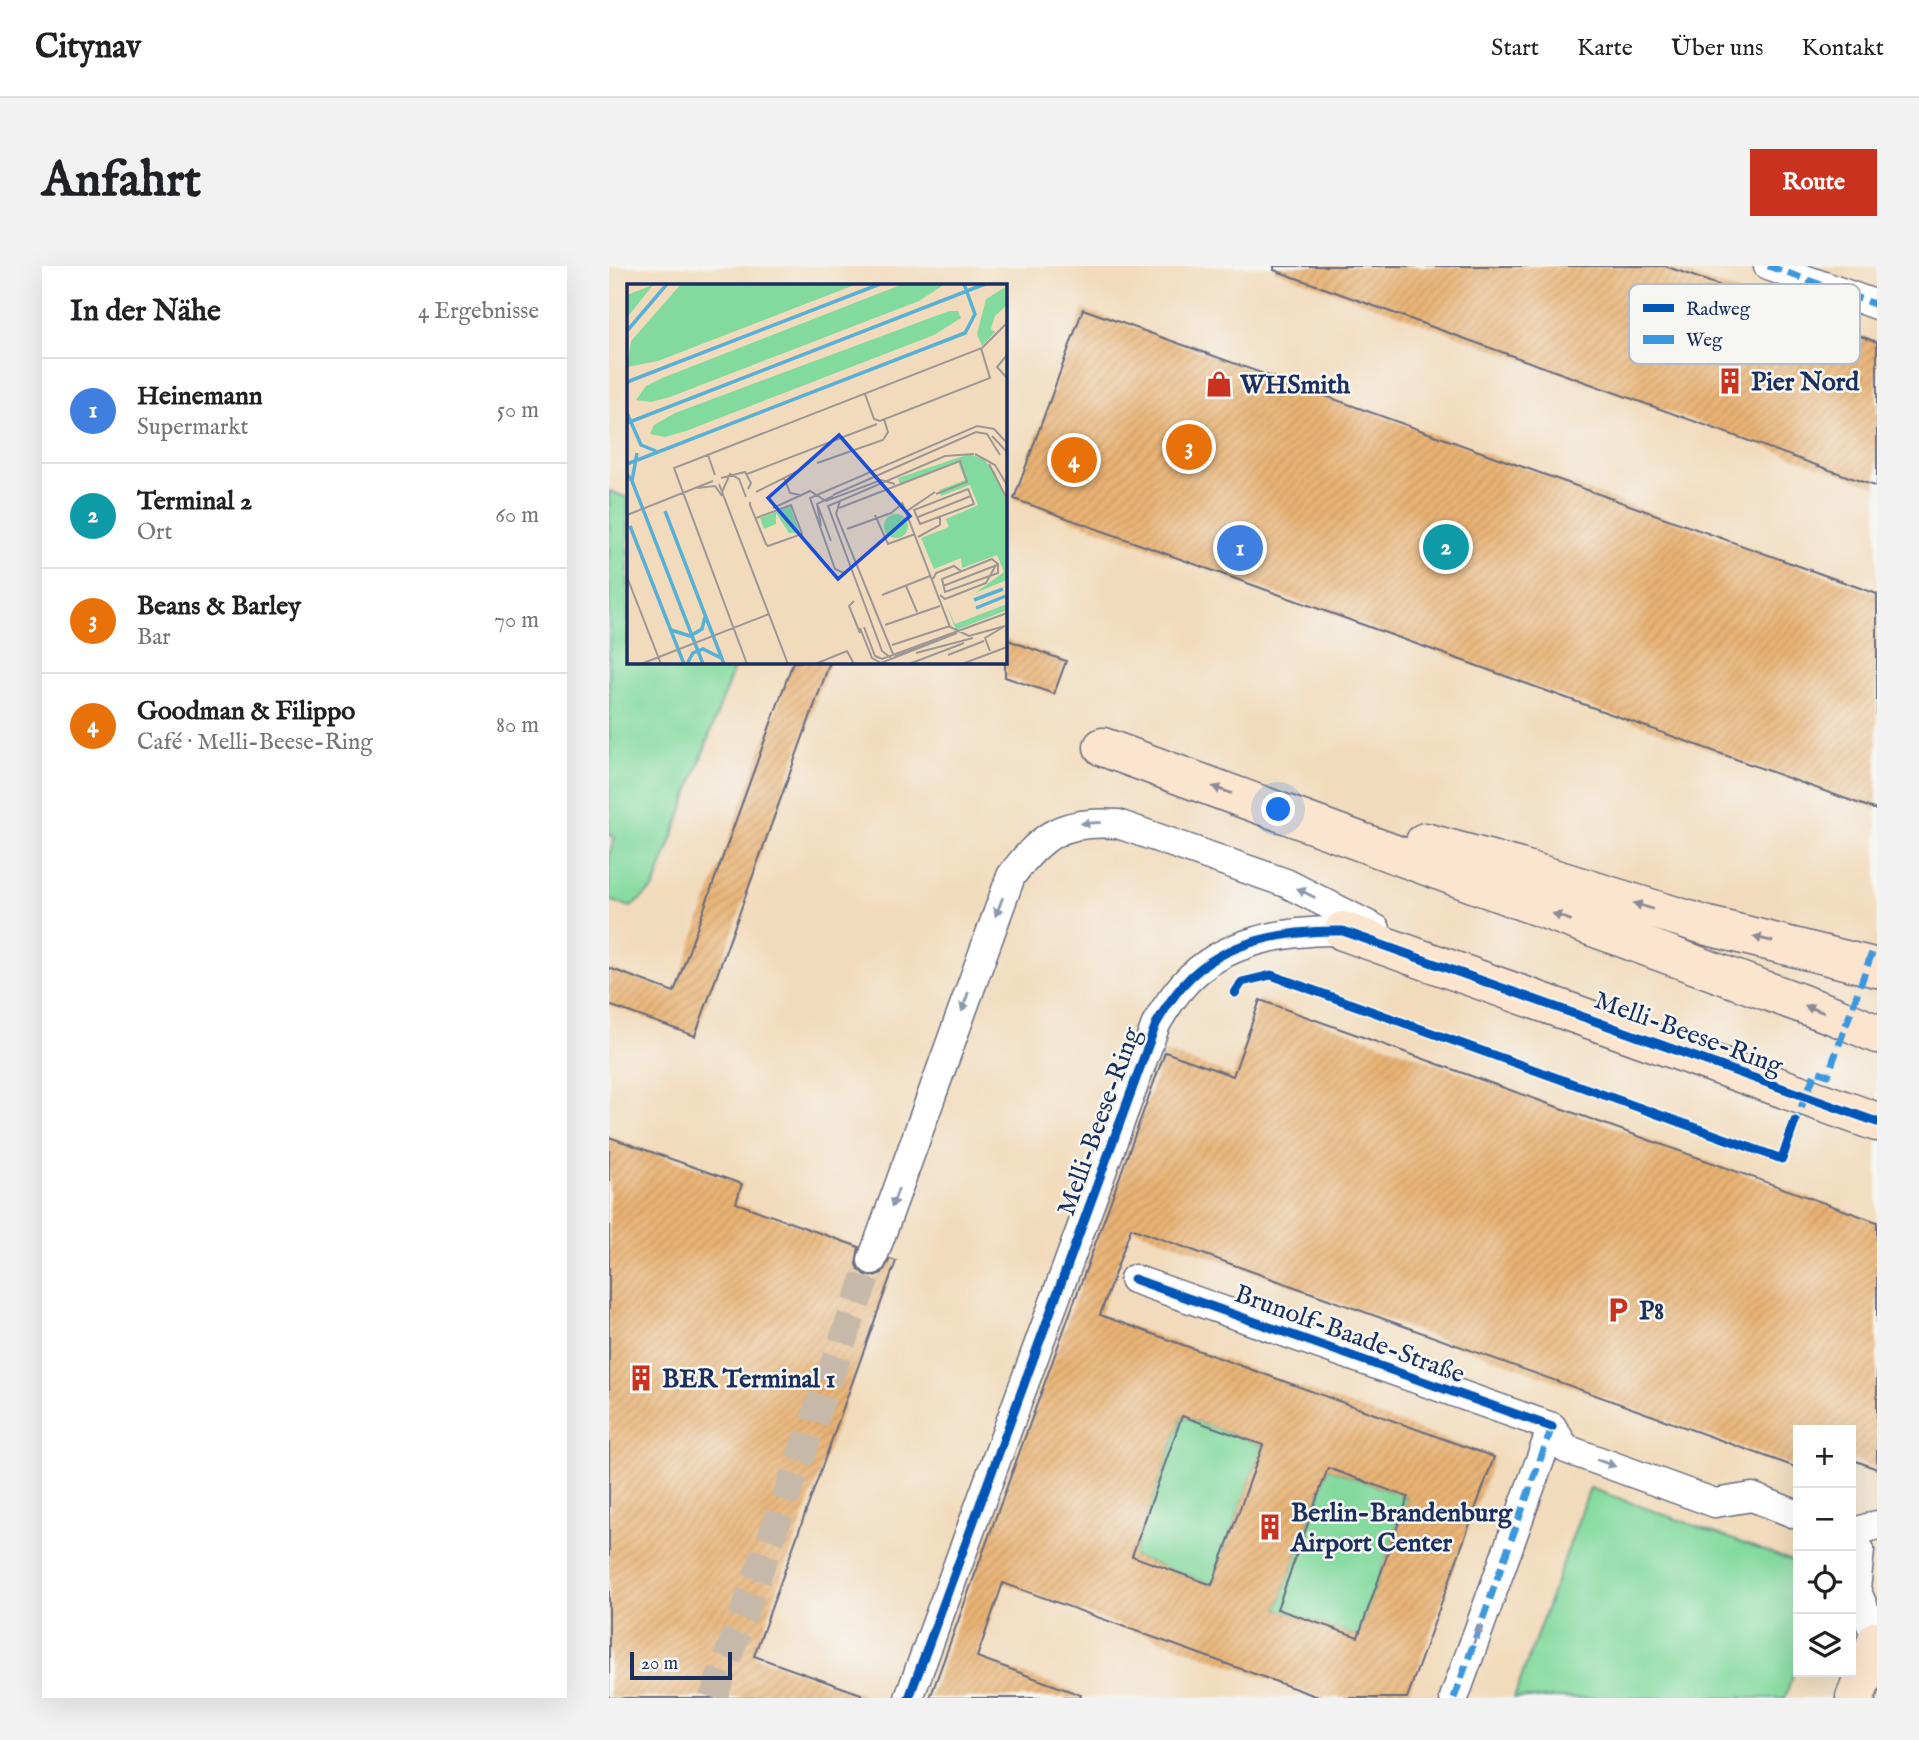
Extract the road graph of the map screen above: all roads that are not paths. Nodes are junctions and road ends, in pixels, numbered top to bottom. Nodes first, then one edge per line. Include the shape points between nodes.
1 (1768, 266) edge
2 (1818, 284) edge
3 (1860, 299) edge
4 (1877, 305) edge
5 (1103, 747) dead end
6 (1286, 813) junction
7 (1358, 931) junction
8 (1877, 968) edge
9 (1877, 1034) edge
10 (1877, 1122) edge
11 (872, 1260) tunnel mouth
12 (1134, 1279) dead end
13 (1552, 1427) junction
14 (1793, 1513) edge
15 (1877, 1525) edge
16 (1856, 1533) edge
17 (1856, 1543) edge
18 (1877, 1640) edge
19 (909, 1698) edge
20 (1454, 1698) edge
21 (1855, 1698) edge

1 - 2 street
3 - 4 street
6 -> 5 street
8 -> 6 street via 1708,926 1419,840
9 -> 6 street
7 - 10 street, Melli-Beese-Ring via 1446,968
7 -> 11 street, Melli-Beese-Ring via 1286,883 1118,824 1073,824 1050,835 1011,876
7 - 19 street, Melli-Beese-Ring via 1277,935 1224,954 1185,982 1156,1024
12 - 13 street, Brunolf-Baade-Straße
13 -> 14 street, Brunolf-Baade-Straße via 1566,1449 1714,1503 1752,1497
20 -> 13 street
15 - 16 street
17 - 18 street via 1860,1550 1856,1589
18 - 21 street

